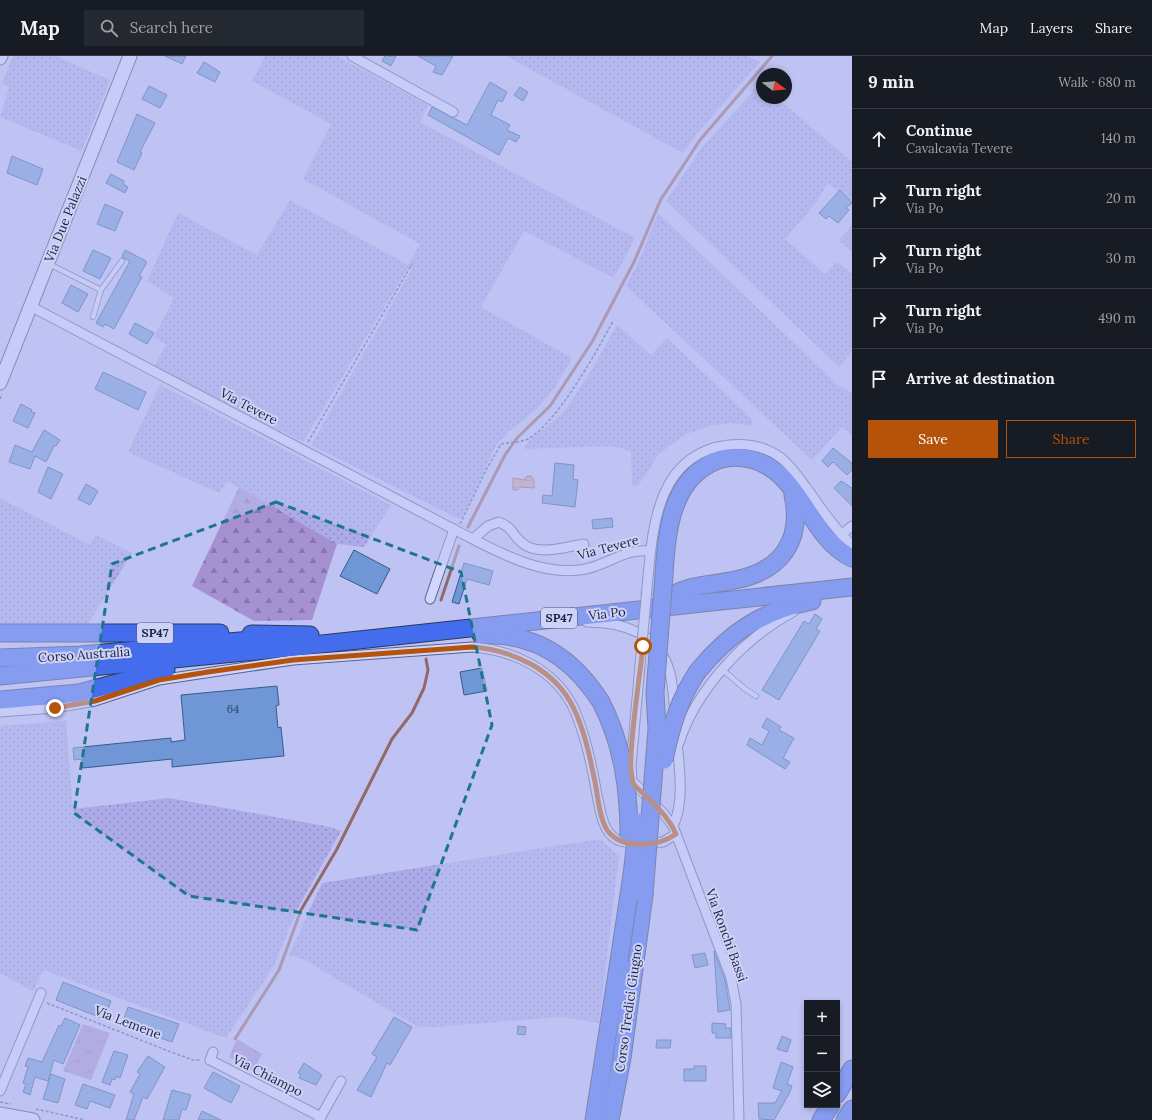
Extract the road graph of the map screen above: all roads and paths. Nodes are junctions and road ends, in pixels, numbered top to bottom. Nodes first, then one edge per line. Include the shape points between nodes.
1 (130, 56) edge
2 (352, 56) edge
3 (453, 112) dead end
4 (122, 261) dead end
5 (47, 263) junction
6 (412, 264) dead end
7 (100, 290) junction
8 (30, 306) junction
9 (93, 317) dead end
10 (613, 321) dead end
11 (0, 383) edge
12 (303, 449) junction
13 (792, 490) junction
14 (852, 526) edge
15 (455, 530) junction
16 (841, 536) junction
17 (473, 539) junction
18 (584, 544) dead end
19 (852, 545) edge
20 (650, 550) junction
21 (852, 558) edge
22 (656, 576) junction
23 (852, 576) edge
24 (852, 587) edge
25 (852, 594) edge
26 (430, 599) dead end
27 (641, 599) tunnel mouth
28 (815, 600) junction
29 (544, 619) junction
30 (0, 633) edge
31 (310, 635) junction
32 (368, 638) junction
33 (266, 650) junction
34 (0, 658) edge
35 (723, 670) junction
36 (0, 676) edge
37 (655, 695) junction
38 (756, 696) dead end
39 (5, 698) edge
40 (0, 712) edge
41 (677, 750) junction
42 (674, 830) junction
43 (644, 895) junction
44 (619, 961) junction
45 (40, 997) joint
46 (212, 1056) joint
47 (852, 1069) edge
48 (341, 1081) dead end
49 (840, 1089) edge
50 (0, 1091) edge
51 (0, 1102) edge
52 (18, 1105) dead end
53 (828, 1108) edge
54 (852, 1109) edge
55 (0, 1114) edge
56 (33, 1114) edge
57 (320, 1119) edge
58 (85, 1120) edge
59 (594, 1120) edge
60 (610, 1120) edge
61 (739, 1120) edge
62 (821, 1120) edge
63 (846, 1120) edge

1 - 5 street, Via Due Palazzi
2 - 3 street
4 - 7 lane
5 - 7 lane
5 - 8 street, Via Due Palazzi
6 - 12 path
7 - 9 lane
8 - 11 street, Via Due Palazzi
8 - 12 street, Via Tevere
10 - 15 path via 566,398 544,425 529,438 501,444
12 - 15 street, Via Tevere
13 - 21 highway via 827,539
13 - 22 highway via 772,469 754,460 726,458 704,467 686,483 677,501
13 - 23 highway via 797,516 795,528 789,547 776,562 746,578 686,588 673,595
14 - 16 street
15 - 17 street, Via Tevere
15 - 26 street
16 - 19 street, Via Tevere
16 - 20 street, Via Tevere via 792,469 781,458 759,447 722,446 687,462 671,481 658,509
17 - 18 street, Via Tevere via 488,526 499,522 510,526 526,547 536,551
17 - 20 street, Via Tevere via 542,569 564,571 586,568 636,551
20 - 22 street, Via Ronchi Bassi
22 - 37 highway, bridge
22 - 42 street, Via Ronchi Bassi, bridge via 635,721 632,781 663,813
24 - 29 highway, Via Po / SP47
25 - 28 highway
27 - 31 highway, Via Po / SP47
28 - 35 street via 761,632
28 - 43 highway, bridge via 777,610 747,624 718,647 698,671 680,701 668,737 662,769
29 - 32 highway, Via Po / SP47
29 - 41 street via 621,626 643,633 654,643 670,672
30 - 31 highway, SP47 via 195,632
31 - 34 highway, Corso Australia / SP47 via 81,655
32 - 33 highway, Via Po / SP47
32 - 44 highway, bridge via 490,634 515,637 539,645 565,660 579,672 601,702 617,738 624,768 628,802 629,854
33 - 36 highway, Corso Australia / SP47
33 - 39 highway, SP47 via 151,672 78,693
35 - 38 lane via 745,690
35 - 41 street via 694,708
37 - 43 highway, bridge via 657,729
37 - 44 highway, bridge via 648,728 632,875
40 - 42 street via 55,708 88,702 159,680 293,660 457,648 492,648 512,654 536,666 558,687 574,708 586,743 601,812 607,829 615,839 635,844 663,842
41 - 42 street via 680,801
42 - 61 street, Via Ronchi Bassi via 731,978 736,1004
43 - 60 highway, Corso Tredici Giugno via 626,1028
44 - 59 highway, Corso Tredici Giugno
45 - 46 path, Via Lemene via 120,1033 193,1060
45 - 50 street
46 - 57 street, Via Chiampo
47 - 49 highway
48 - 57 street, Via Chiampo
51 - 52 path
53 - 62 highway
54 - 63 highway
55 - 56 street
56 - 58 path

